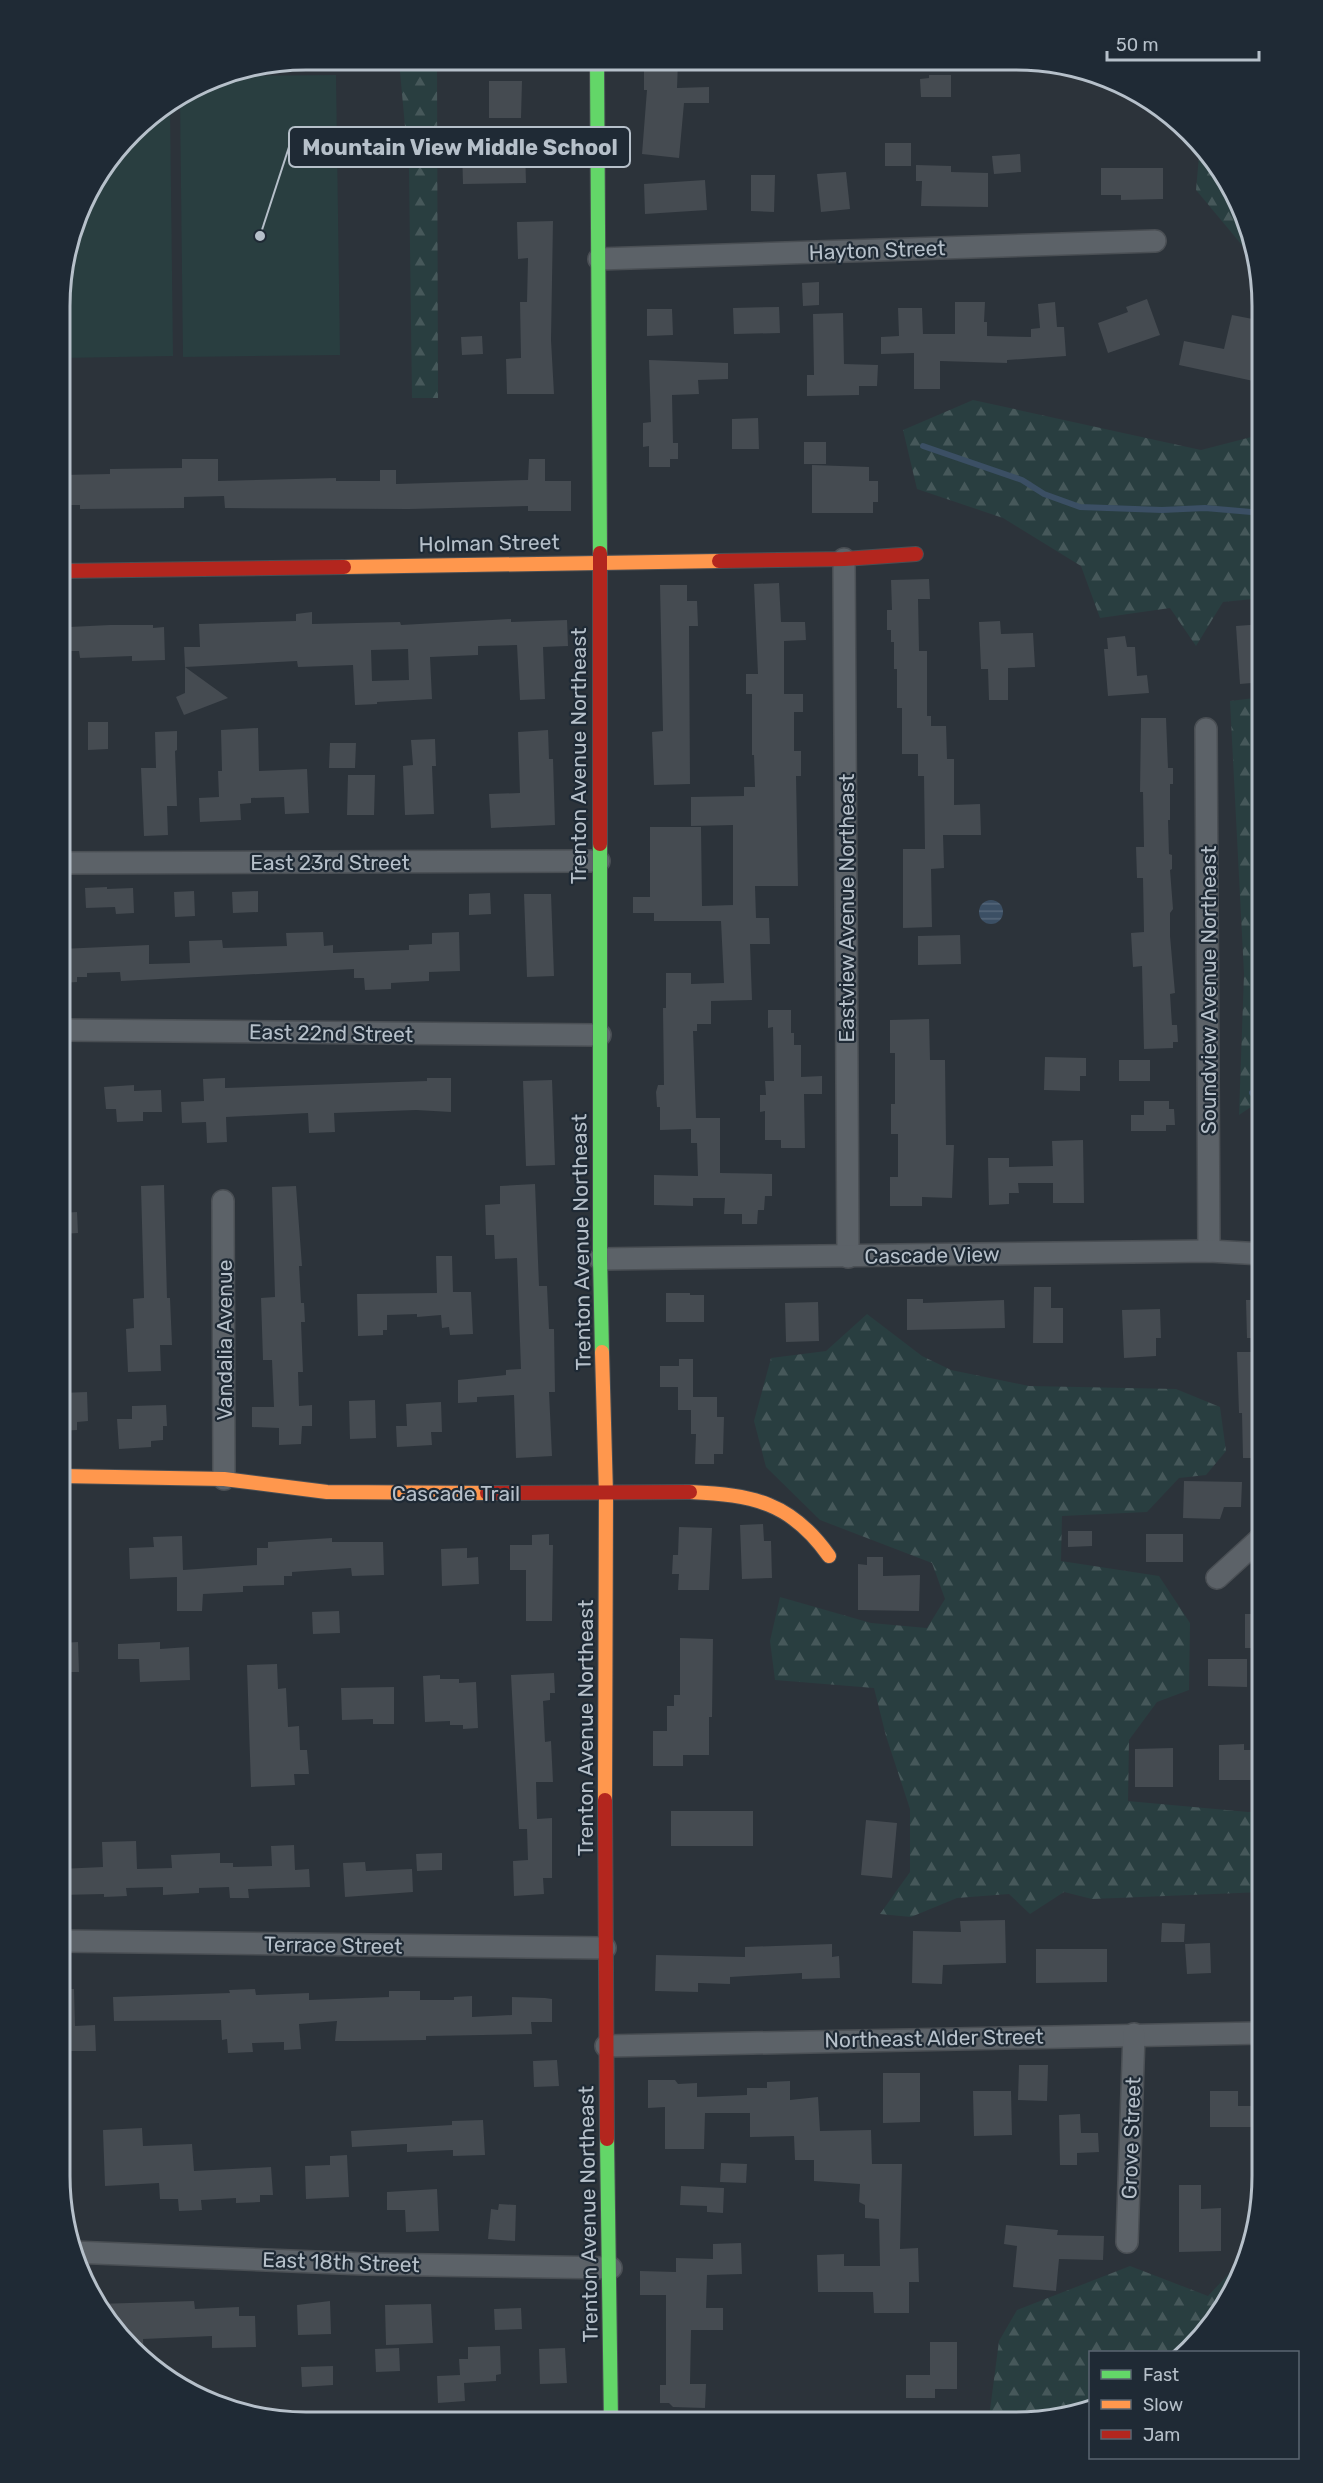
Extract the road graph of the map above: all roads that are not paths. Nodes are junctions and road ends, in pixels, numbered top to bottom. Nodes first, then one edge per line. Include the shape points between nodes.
1 (597, 70) edge
2 (1155, 241) dead end
3 (599, 260) junction
4 (916, 554) dead end
5 (844, 559) junction
6 (599, 562) junction
7 (70, 571) edge
8 (1206, 729) dead end
9 (600, 861) junction
10 (70, 863) edge
11 (70, 1030) edge
12 (600, 1035) junction
13 (224, 1201) dead end
14 (1209, 1251) junction
15 (1252, 1253) edge
16 (848, 1257) junction
17 (600, 1259) junction
18 (70, 1476) edge
19 (224, 1479) junction
20 (606, 1494) junction
21 (1252, 1546) edge
22 (829, 1556) dead end
23 (1217, 1578) dead end
24 (70, 1941) edge
25 (605, 1948) junction
26 (1252, 2033) edge
27 (1134, 2034) junction
28 (606, 2046) junction
29 (1127, 2242) dead end
30 (83, 2252) edge
31 (610, 2268) junction
32 (611, 2412) edge

1 - 3 main road, Trenton Avenue Northeast
2 - 3 street, Hayton Street
3 - 6 main road, Trenton Avenue Northeast
4 - 5 main road, Holman Street
5 - 6 main road, Holman Street
5 - 16 street, Eastview Avenue Northeast
6 - 7 main road, Holman Street
6 - 9 main road, Trenton Avenue Northeast
8 - 14 street, Soundview Avenue Northeast
9 - 10 street, East 23rd Street
9 - 12 main road, Trenton Avenue Northeast
11 - 12 street, East 22nd Street
12 - 17 main road, Trenton Avenue Northeast
13 - 19 street, Vandalia Avenue
14 - 15 street, Cascade View
14 - 16 street, Cascade View
16 - 17 street, Cascade View
17 - 20 main road, Trenton Avenue Northeast
18 - 19 main road, Cascade Trail
19 - 20 main road, Cascade Trail via 327,1492
20 - 22 main road, Cascade Trail via 682,1492 756,1500 789,1514 818,1540
20 - 25 main road, Trenton Avenue Northeast
21 - 23 street
24 - 25 street, Terrace Street
25 - 28 main road, Trenton Avenue Northeast
26 - 27 street, Northeast Alder Street
27 - 28 street, Northeast Alder Street
27 - 29 street, Grove Street
28 - 31 main road, Trenton Avenue Northeast
30 - 31 street, East 18th Street via 365,2264
31 - 32 main road, Trenton Avenue Northeast

